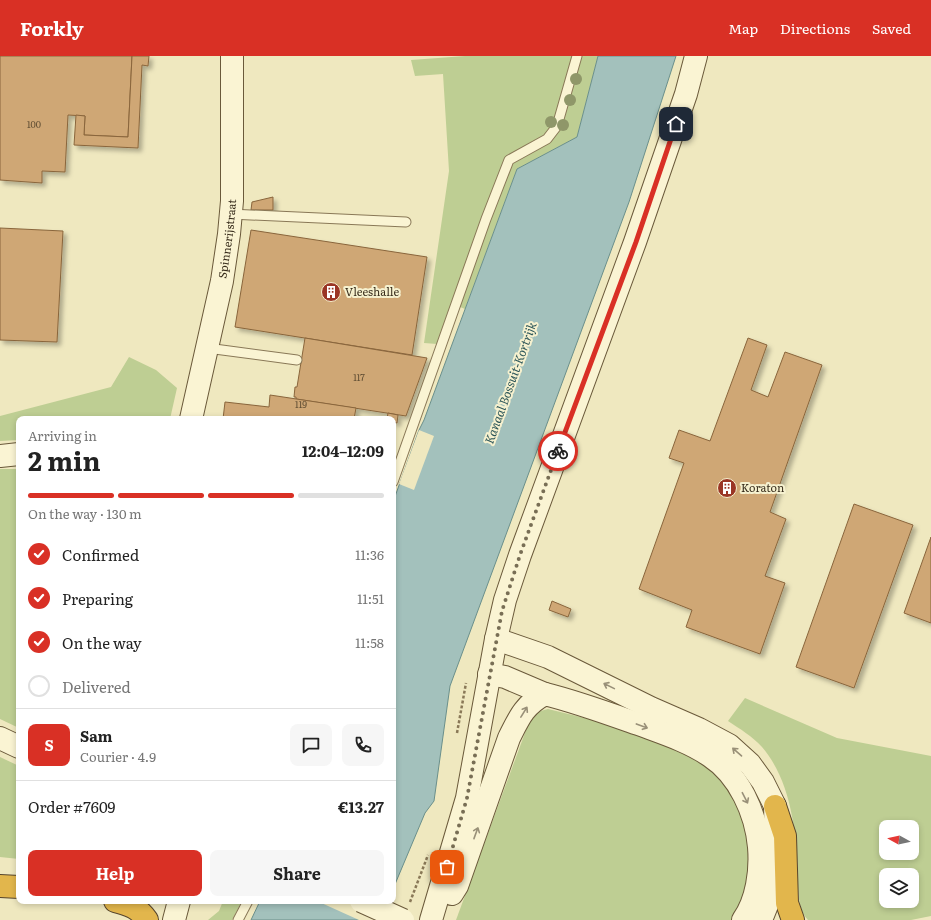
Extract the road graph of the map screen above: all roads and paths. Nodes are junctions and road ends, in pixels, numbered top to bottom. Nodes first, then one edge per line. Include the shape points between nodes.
1 (232, 56) edge
2 (577, 56) edge
3 (696, 56) edge
4 (230, 214) junction
5 (406, 222) dead end
6 (207, 348) junction
7 (297, 360) dead end
8 (192, 416) edge
9 (16, 454) edge
10 (0, 456) edge
11 (396, 474) edge
12 (496, 639) junction
13 (489, 674) junction
14 (545, 694) junction
15 (0, 738) edge
16 (16, 746) edge
17 (775, 806) junction
18 (429, 851) dead end
19 (0, 886) edge
20 (16, 887) edge
21 (127, 904) edge
22 (178, 904) edge
23 (246, 904) edge
24 (368, 904) edge
25 (147, 920) edge
26 (174, 920) edge
27 (238, 920) edge
28 (403, 920) edge
29 (431, 920) edge
30 (439, 920) edge
31 (742, 920) edge
32 (761, 920) edge
33 (793, 920) edge

1 - 4 street, Spinnerijstraat
2 - 11 lane via 557,126 547,139 509,160
3 - 12 street via 686,94 636,242 520,555 505,600
4 - 5 lane
4 - 6 street, Spinnerijstraat via 222,281
6 - 7 lane
6 - 8 street, Spinnerijstraat
9 - 10 street
12 - 13 street
17 -> 12 street via 750,764 715,737 548,657
13 - 14 street via 505,677
13 - 29 street via 467,798
30 -> 14 street via 457,886 510,738 528,705
14 -> 31 street via 596,709 677,739 710,756 728,772 749,805 758,840 757,885 752,902
15 - 16 street
17 - 32 street via 774,874 771,895
17 - 33 highway via 785,836 787,903
18 - 28 path
19 - 20 highway
21 - 25 highway
22 - 26 street
23 - 27 lane
24 - 28 street, bridge

